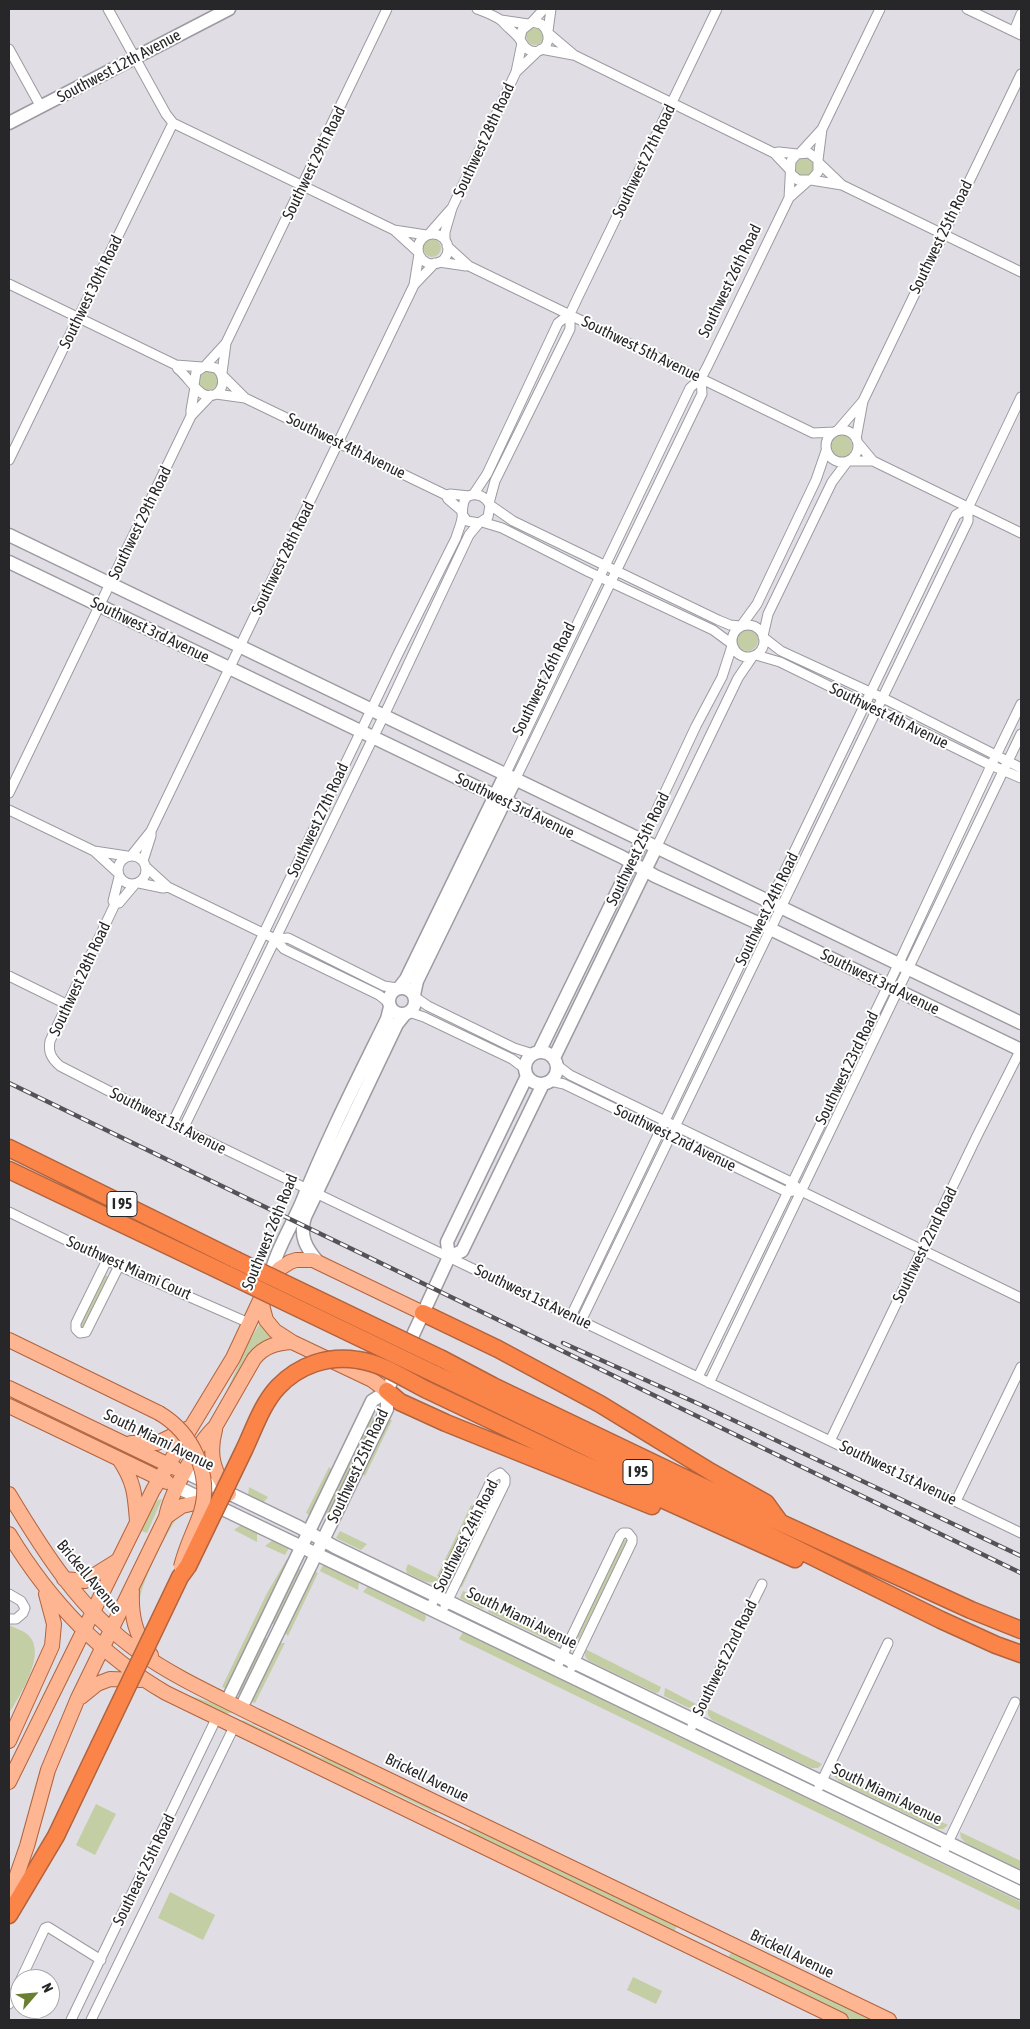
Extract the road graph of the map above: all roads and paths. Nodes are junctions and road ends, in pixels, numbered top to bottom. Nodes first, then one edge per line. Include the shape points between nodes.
1 (108, 9) edge
2 (228, 9) edge
3 (387, 9) edge
4 (477, 9) edge
5 (544, 9) edge
6 (551, 9) edge
7 (717, 9) edge
8 (880, 9) edge
9 (968, 9) edge
10 (1021, 14) edge
11 (501, 20) junction
12 (530, 23) junction
13 (548, 32) junction
14 (1018, 33) edge
15 (521, 41) junction
16 (9, 49) edge
17 (539, 50) junction
18 (574, 55) junction
19 (135, 58) junction
20 (516, 72) junction
21 (1021, 74) edge
22 (672, 103) junction
23 (41, 107) junction
24 (9, 123) edge
25 (173, 123) junction
26 (822, 129) junction
27 (774, 153) junction
28 (799, 153) junction
29 (818, 162) junction
30 (791, 172) junction
31 (809, 181) junction
32 (842, 185) junction
33 (303, 186) junction
34 (789, 198) junction
35 (452, 208) junction
36 (394, 230) junction
37 (942, 233) junction
38 (428, 235) junction
39 (446, 243) junction
40 (419, 253) junction
41 (437, 263) junction
42 (469, 266) junction
43 (1021, 272) edge
44 (9, 284) edge
45 (414, 285) junction
46 (570, 314) junction
47 (79, 318) junction
48 (226, 343) junction
49 (176, 365) junction
50 (204, 366) junction
51 (222, 375) junction
52 (701, 378) junction
53 (195, 386) junction
54 (213, 394) junction
55 (1021, 397) edge
56 (245, 398) junction
57 (863, 401) junction
58 (191, 416) junction
59 (836, 431) junction
60 (813, 432) junction
61 (857, 441) junction
62 (339, 442) junction
63 (826, 449) junction
64 (9, 460) edge
65 (848, 461) junction
66 (873, 461) junction
67 (446, 495) junction
68 (471, 496) junction
69 (489, 504) junction
70 (968, 508) junction
71 (462, 513) junction
72 (481, 523) junction
73 (1021, 533) edge
74 (9, 535) edge
75 (9, 562) edge
76 (605, 564) junction
77 (616, 570) junction
78 (599, 576) junction
79 (611, 582) junction
80 (110, 584) junction
81 (99, 606) junction
82 (741, 626) junction
83 (763, 637) junction
84 (732, 645) junction
85 (240, 646) junction
86 (754, 655) junction
87 (229, 668) junction
88 (871, 692) junction
89 (883, 698) junction
90 (1021, 704) edge
91 (865, 705) junction
92 (371, 710) junction
93 (877, 710) junction
94 (384, 716) junction
95 (360, 732) junction
96 (1021, 734) edge
97 (373, 737) junction
98 (996, 755) junction
99 (1008, 761) junction
100 (991, 765) junction
101 (1021, 768) edge
102 (1004, 770) junction
103 (510, 777) junction
104 (1021, 778) edge
105 (9, 793) edge
106 (499, 799) junction
107 (9, 810) edge
108 (151, 831) junction
109 (642, 841) junction
110 (656, 848) junction
111 (94, 851) junction
112 (129, 856) junction
113 (632, 862) junction
114 (144, 864) junction
115 (645, 870) junction
116 (118, 875) junction
117 (137, 884) junction
118 (168, 886) junction
119 (115, 904) junction
120 (776, 905) junction
121 (765, 926) junction
122 (264, 934) junction
123 (275, 939) junction
124 (903, 967) junction
125 (9, 976) edge
126 (398, 988) junction
127 (892, 988) junction
128 (415, 996) junction
129 (68, 1004) junction
130 (390, 1005) junction
131 (407, 1013) junction
132 (1021, 1024) edge
133 (1021, 1050) edge
134 (536, 1053) junction
135 (50, 1054) joint
136 (555, 1062) junction
137 (526, 1073) junction
138 (546, 1082) junction
139 (665, 1121) junction
140 (172, 1124) junction
141 (676, 1126) junction
142 (183, 1129) junction
143 (660, 1131) junction
144 (671, 1136) junction
145 (9, 1148) edge
146 (9, 1170) edge
147 (791, 1182) junction
148 (310, 1191) junction
149 (801, 1191) junction
150 (787, 1192) junction
151 (9, 1212) edge
152 (923, 1250) junction
153 (449, 1257) junction
154 (108, 1260) junction
155 (318, 1262) junction
156 (119, 1266) junction
157 (269, 1282) junction
158 (1021, 1298) edge
159 (261, 1301) junction
160 (423, 1313) junction
161 (570, 1316) junction
162 (581, 1321) junction
163 (249, 1323) junction
164 (9, 1340) edge
165 (292, 1342) junction
166 (1021, 1367) edge
167 (698, 1377) junction
168 (709, 1383) junction
169 (9, 1388) edge
170 (387, 1391) junction
171 (9, 1406) edge
172 (192, 1426) junction
173 (216, 1426) junction
174 (830, 1441) junction
175 (125, 1443) junction
176 (118, 1458) junction
177 (168, 1464) junction
178 (185, 1472) junction
179 (160, 1478) junction
180 (177, 1487) junction
181 (9, 1494) edge
182 (229, 1494) junction
183 (204, 1501) junction
184 (956, 1501) junction
185 (166, 1517) junction
186 (137, 1522) junction
187 (780, 1523) junction
188 (308, 1532) junction
189 (1021, 1533) edge
190 (9, 1534) edge
191 (323, 1540) junction
192 (764, 1546) junction
193 (301, 1547) junction
194 (316, 1554) junction
195 (118, 1561) junction
196 (840, 1570) junction
197 (180, 1577) junction
198 (64, 1579) junction
199 (762, 1584) dead end
200 (132, 1585) junction
201 (44, 1586) junction
202 (9, 1594) edge
203 (442, 1598) junction
204 (436, 1611) junction
205 (92, 1612) junction
206 (9, 1619) edge
207 (264, 1626) junction
208 (111, 1629) junction
209 (82, 1630) junction
210 (1021, 1630) edge
211 (278, 1633) junction
212 (888, 1643) dead end
213 (102, 1648) junction
214 (1021, 1654) edge
215 (562, 1656) junction
216 (574, 1662) junction
217 (158, 1664) junction
218 (556, 1669) junction
219 (568, 1674) junction
220 (144, 1680) junction
221 (78, 1698) junction
222 (228, 1701) junction
223 (1015, 1702) dead end
224 (241, 1708) junction
225 (256, 1716) junction
226 (216, 1719) junction
227 (695, 1720) junction
228 (234, 1727) junction
229 (689, 1733) junction
230 (9, 1741) edge
231 (190, 1774) junction
232 (9, 1782) edge
233 (207, 1782) junction
234 (822, 1782) junction
235 (816, 1794) junction
236 (457, 1811) junction
237 (448, 1830) junction
238 (948, 1843) junction
239 (942, 1855) junction
240 (149, 1861) junction
241 (164, 1869) junction
242 (1021, 1878) edge
243 (1021, 1893) edge
244 (9, 1898) edge
245 (9, 1915) edge
246 (107, 1947) junction
247 (122, 1955) junction
248 (101, 1960) junction
249 (25, 1969) edge
250 (71, 2020) edge
251 (91, 2020) edge
252 (841, 2020) edge
253 (889, 2020) edge

1 - 19 street
2 - 19 main road, Southwest 12th Avenue
3 - 33 street, Southwest 29th Road
4 - 11 street
5 - 12 street
6 - 13 street
7 - 22 street, Southwest 27th Road
8 - 26 street
9 - 14 street
10 - 14 street
11 - 12 street
11 - 15 street
12 - 13 street via 541,24
12 - 15 street via 522,30
13 - 17 street via 548,41
13 - 18 street
15 - 17 street via 526,49
15 - 20 street, Southwest 28th Road
16 - 23 street
17 - 18 street
17 - 20 street, Southwest 28th Road
18 - 22 street
19 - 23 main road, Southwest 12th Avenue
19 - 25 street
20 - 35 street, Southwest 28th Road
21 - 37 street, Southwest 25th Road
22 - 27 street
22 - 46 street, Southwest 27th Road
23 - 24 main road, Southwest 12th Avenue
25 - 33 street
25 - 47 street, Southwest 30th Road
26 - 28 street
26 - 29 street
27 - 28 street
27 - 30 street
28 - 29 street via 813,154
28 - 30 street via 791,161
29 - 31 street via 817,175
29 - 32 street
30 - 31 street via 798,180
30 - 34 street, Southwest 26th Road
31 - 32 street
31 - 34 street, Southwest 26th Road
32 - 37 street
33 - 36 street
33 - 48 street, Southwest 29th Road
34 - 52 street, Southwest 26th Road
35 - 38 street, Southwest 28th Road
35 - 39 street, Southwest 28th Road via 445,232
36 - 38 street
36 - 40 street
37 - 43 street
37 - 57 street, Southwest 25th Road
38 - 39 street via 436,234
38 - 40 street via 418,244
39 - 41 street via 446,255
39 - 42 street, Southwest 5th Avenue
40 - 41 street via 426,262
40 - 45 street, Southwest 28th Road
41 - 42 street, Southwest 5th Avenue
41 - 45 street, Southwest 28th Road
42 - 46 street, Southwest 5th Avenue
44 - 47 street
45 - 62 street, Southwest 28th Road
46 - 52 street, Southwest 5th Avenue
46 - 68 street, Southwest 27th Road via 558,323 486,474
46 - 69 street, Southwest 27th Road via 570,328 495,481
47 - 49 street
47 - 64 street, Southwest 30th Road
48 - 50 street, Southwest 29th Road
48 - 51 street, Southwest 29th Road
49 - 50 street
49 - 53 street
50 - 51 street via 216,368
50 - 53 street via 194,376
51 - 54 street via 223,384
51 - 56 street, Southwest 4th Avenue
52 - 60 street, Southwest 5th Avenue
52 - 76 street, Southwest 26th Road via 690,388
52 - 77 street, Southwest 26th Road via 702,394
53 - 54 street via 202,394
53 - 58 street, Southwest 29th Road
54 - 56 street, Southwest 4th Avenue
54 - 58 street, Southwest 29th Road
55 - 70 street, Southwest 24th Road
56 - 62 street, Southwest 4th Avenue
57 - 59 street, Southwest 25th Road
57 - 61 street, Southwest 25th Road
58 - 80 street, Southwest 29th Road
59 - 60 street, Southwest 5th Avenue
59 - 61 street via 848,431
59 - 63 street via 826,440
60 - 63 street, Southwest 5th Avenue
61 - 65 street via 857,453
61 - 66 street
62 - 67 street, Southwest 4th Avenue
62 - 85 street, Southwest 28th Road
63 - 65 street via 834,461
63 - 82 street via 818,477 755,606
65 - 66 street
65 - 83 street via 832,482 770,612
66 - 70 street
67 - 68 street, Southwest 4th Avenue
67 - 71 street, Southwest 4th Avenue
68 - 69 street via 480,495
68 - 71 street via 464,501
69 - 72 street via 488,517
69 - 76 street via 508,519
70 - 73 street
70 - 88 street, Southwest 24th Road via 956,515
70 - 89 street, Southwest 24th Road via 968,521
71 - 72 street via 467,521
71 - 92 street, Southwest 27th Road via 456,538
72 - 78 street via 498,526
72 - 94 street, Southwest 27th Road via 469,536
74 - 80 main road, Southwest 3rd Avenue
75 - 81 main road, Southwest 3rd Avenue
76 - 77 street
76 - 78 street, Southwest 26th Road
77 - 79 street, Southwest 26th Road
77 - 82 street via 718,620
78 - 79 street
78 - 103 street, Southwest 26th Road
79 - 84 street via 713,630
79 - 103 street, Southwest 26th Road
80 - 81 street, Southwest 29th Road
80 - 85 main road, Southwest 3rd Avenue
81 - 87 main road, Southwest 3rd Avenue
81 - 105 street, Southwest 29th Road
82 - 83 street via 756,627
82 - 84 street via 733,634
83 - 86 street via 762,647
83 - 88 street, Southwest 4th Avenue via 781,651
84 - 86 street via 741,655
84 - 109 street, Southwest 25th Road via 724,673
85 - 87 street, Southwest 28th Road
85 - 92 main road, Southwest 3rd Avenue
86 - 91 street, Southwest 4th Avenue via 777,661
86 - 110 street, Southwest 25th Road via 738,678
87 - 95 main road, Southwest 3rd Avenue
87 - 108 street, Southwest 28th Road
88 - 89 street, Southwest 4th Avenue
88 - 91 street, Southwest 24th Road
89 - 93 street, Southwest 24th Road
89 - 98 street, Southwest 4th Avenue
90 - 98 street, Southwest 23rd Road
91 - 93 street, Southwest 4th Avenue
91 - 120 street, Southwest 24th Road
92 - 94 main road, Southwest 3rd Avenue
92 - 95 street, Southwest 27th Road
93 - 100 street, Southwest 4th Avenue
93 - 120 street, Southwest 24th Road
94 - 97 street, Southwest 27th Road
94 - 103 main road, Southwest 3rd Avenue
95 - 97 main road, Southwest 3rd Avenue
95 - 122 street, Southwest 27th Road
96 - 99 street, Southwest 23rd Road
97 - 106 main road, Southwest 3rd Avenue
97 - 123 street, Southwest 27th Road
98 - 99 street, Southwest 4th Avenue
98 - 100 street, Southwest 23rd Road
99 - 101 street, Southwest 4th Avenue
99 - 102 street, Southwest 23rd Road
100 - 102 street, Southwest 4th Avenue
100 - 124 street, Southwest 23rd Road
102 - 104 street, Southwest 4th Avenue
102 - 124 street, Southwest 23rd Road
103 - 106 main road, Southwest 26th Road
103 - 109 main road, Southwest 3rd Avenue
106 - 113 main road, Southwest 3rd Avenue
106 - 126 main road, Southwest 26th Road via 407,977
106 - 128 main road, Southwest 26th Road via 416,981
107 - 111 street
108 - 112 street, Southwest 28th Road
108 - 114 street, Southwest 28th Road
109 - 110 main road, Southwest 3rd Avenue
109 - 113 main road, Southwest 25th Road
110 - 115 main road, Southwest 25th Road
110 - 120 main road, Southwest 3rd Avenue
111 - 112 street
111 - 116 street
112 - 114 street via 137,857
112 - 116 street via 120,861
113 - 115 main road, Southwest 3rd Avenue
113 - 134 main road, Southwest 25th Road
114 - 117 street via 146,874
114 - 118 street
115 - 121 main road, Southwest 3rd Avenue
115 - 136 main road, Southwest 25th Road
116 - 117 street via 126,884
116 - 119 street, Southwest 28th Road
117 - 118 street
117 - 119 street, Southwest 28th Road
118 - 122 street
119 - 129 street, Southwest 28th Road
120 - 121 street, Southwest 24th Road
120 - 124 main road, Southwest 3rd Avenue
121 - 127 main road, Southwest 3rd Avenue
121 - 139 street, Southwest 24th Road
121 - 141 street, Southwest 24th Road
122 - 123 street
122 - 140 street, Southwest 27th Road
123 - 126 street via 288,938 384,986
123 - 130 street via 284,949 379,995
123 - 142 street, Southwest 27th Road
124 - 127 street, Southwest 23rd Road
124 - 132 main road, Southwest 3rd Avenue
125 - 129 street
126 - 128 main road via 410,990
126 - 130 main road via 391,993
127 - 133 main road, Southwest 3rd Avenue
127 - 147 street, Southwest 23rd Road
127 - 149 street, Southwest 23rd Road
128 - 131 main road via 414,1006
128 - 134 street via 428,1006 514,1048
129 - 135 street, Southwest 28th Road via 50,1041
130 - 131 main road via 398,1013
130 - 148 main road, Southwest 26th Road via 387,1019
131 - 137 street via 419,1015 512,1059
131 - 148 main road, Southwest 26th Road via 397,1024
133 - 152 street, Southwest 22nd Road
134 - 136 main road via 548,1053
134 - 137 main road via 526,1060
135 - 140 street, Southwest 1st Avenue via 60,1066
136 - 138 main road via 555,1076
136 - 139 street, Southwest 2nd Avenue via 570,1075
137 - 138 main road via 536,1083
137 - 153 main road, Southwest 25th Road via 447,1242
138 - 143 street, Southwest 2nd Avenue via 564,1084
138 - 153 main road, Southwest 25th Road via 462,1251
139 - 141 street, Southwest 2nd Avenue
139 - 143 street, Southwest 24th Road
140 - 142 street, Southwest 1st Avenue
141 - 144 street, Southwest 24th Road
141 - 147 street, Southwest 2nd Avenue
142 - 148 street, Southwest 1st Avenue
143 - 144 street, Southwest 2nd Avenue
143 - 161 street, Southwest 24th Road
144 - 150 street, Southwest 2nd Avenue
144 - 162 street, Southwest 24th Road
145 - 187 highway, I 95, bridge
146 - 196 highway, I 95, bridge
147 - 149 street, Southwest 2nd Avenue
147 - 150 street, Southwest 23rd Road
148 - 153 street, Southwest 1st Avenue
148 - 155 main road, Southwest 26th Road via 302,1227 304,1242
148 - 157 main road, Southwest 26th Road via 273,1261
149 - 150 street, Southwest 2nd Avenue
149 - 152 street, Southwest 2nd Avenue
149 - 168 street, Southwest 23rd Road
150 - 167 street, Southwest 23rd Road
151 - 154 street, Southwest Miami Court
152 - 158 street, Southwest 2nd Avenue
152 - 174 street, Southwest 22nd Road
153 - 160 main road, Southwest 25th Road
153 - 161 street, Southwest 1st Avenue
154 - 156 street, Southwest Miami Court
154 - 156 street via 76,1323 80,1333 86,1332
155 - 157 main road via 305,1259 290,1262
155 - 160 main road
156 - 163 street, Southwest Miami Court
157 - 159 main road, Southwest 26th Road
159 - 163 main road, Southwest 26th Road
159 - 165 main road via 269,1325
160 - 170 main road, Southwest 25th Road
160 - 187 highway via 498,1349 608,1409 766,1503
161 - 162 street, Southwest 1st Avenue
162 - 167 street, Southwest 1st Avenue
163 - 172 main road, Southwest 26th Road via 233,1358
164 - 197 main road, bridge via 159,1413 188,1439 196,1453 204,1495
165 - 170 main road via 372,1380
165 - 173 main road via 274,1344 259,1353
166 - 184 street
167 - 168 street, Southwest 1st Avenue
168 - 174 street, Southwest 1st Avenue
169 - 175 main road, South Miami Avenue
170 - 188 main road, Southwest 25th Road via 372,1401
170 - 191 main road, Southwest 25th Road via 387,1409
170 - 192 highway via 400,1402 446,1423 750,1545
171 - 176 main road, South Miami Avenue
172 - 175 main road via 157,1443
172 - 177 main road, Southwest 26th Road
173 - 178 main road
173 - 182 main road via 211,1453 219,1478
174 - 184 street, Southwest 1st Avenue
175 - 177 main road, South Miami Avenue
176 - 179 main road, South Miami Avenue
176 - 186 main road via 133,1484
177 - 178 main road, South Miami Avenue
177 - 179 main road, Southwest 26th Road
178 - 180 main road
178 - 182 main road, South Miami Avenue
179 - 180 main road, South Miami Avenue
179 - 186 main road, Southwest 26th Road
180 - 183 main road, South Miami Avenue
180 - 185 main road
181 - 198 main road, Brickell Avenue
182 - 188 main road, South Miami Avenue
183 - 185 main road via 182,1506
183 - 193 main road, South Miami Avenue
184 - 189 street, Southwest 1st Avenue
185 - 200 main road
186 - 195 main road, Southwest 26th Road
187 - 210 highway, I 95
188 - 191 main road, South Miami Avenue
188 - 193 main road
190 - 201 main road
191 - 194 main road
191 - 203 main road, South Miami Avenue
192 - 196 highway via 823,1572
192 - 197 highway, bridge via 568,1457 382,1367 356,1359 332,1359 306,1367 277,1388 264,1407
193 - 194 main road, South Miami Avenue
193 - 207 main road
194 - 204 main road, South Miami Avenue
194 - 211 main road
195 - 198 main road via 85,1582
195 - 205 main road, Southwest 26th Road
196 - 214 highway, I 95 via 949,1624
197 - 245 highway, bridge via 56,1836
198 - 205 main road, Brickell Avenue
199 - 227 street, Southwest 22nd Road
200 - 208 main road
200 - 217 main road via 136,1630
201 - 209 main road
201 - 230 main road via 54,1624 52,1646
202 - 206 street via 25,1608 16,1619
203 - 203 street, Southwest 24th Road via 505,1483 500,1473 493,1477
203 - 204 street, Southwest 24th Road
203 - 215 main road, South Miami Avenue
204 - 218 main road, South Miami Avenue
205 - 208 main road, Brickell Avenue
205 - 209 main road, Southwest 26th Road
207 - 211 main road
207 - 222 main road
208 - 213 main road
208 - 217 main road, Brickell Avenue
209 - 213 main road
209 - 232 main road, Southwest 26th Road
211 - 224 main road
212 - 234 street
213 - 220 main road
213 - 221 main road
215 - 216 main road, South Miami Avenue
215 - 216 street via 620,1536 628,1533 632,1542
215 - 218 street
216 - 219 street
216 - 227 main road, South Miami Avenue
217 - 222 main road, Brickell Avenue
218 - 219 main road, South Miami Avenue
219 - 229 main road, South Miami Avenue
220 - 221 main road via 110,1680 97,1684
220 - 226 main road
221 - 244 main road via 48,1770
222 - 224 main road, Brickell Avenue
223 - 238 street
224 - 225 main road, Brickell Avenue
225 - 226 main road via 234,1714
225 - 236 main road, Brickell Avenue
226 - 228 main road
226 - 231 street, Southeast 25th Road
227 - 229 street, Southwest 22nd Road
227 - 234 main road, South Miami Avenue
228 - 233 street, Southeast 25th Road
228 - 237 main road
229 - 235 main road, South Miami Avenue
231 - 233 street
231 - 240 street, Southeast 25th Road
233 - 241 street, Southeast 25th Road
234 - 235 street
234 - 238 main road, South Miami Avenue
235 - 239 main road, South Miami Avenue
236 - 237 main road
236 - 253 main road, Brickell Avenue
237 - 252 main road
238 - 239 street
238 - 242 main road, South Miami Avenue
239 - 243 main road, South Miami Avenue
240 - 241 street
240 - 246 street, Southeast 25th Road
241 - 247 street, Southeast 25th Road
246 - 247 street
246 - 248 street, Southeast 25th Road
247 - 251 street, Southeast 25th Road
248 - 249 street via 48,1927
248 - 250 street, Southeast 25th Road

